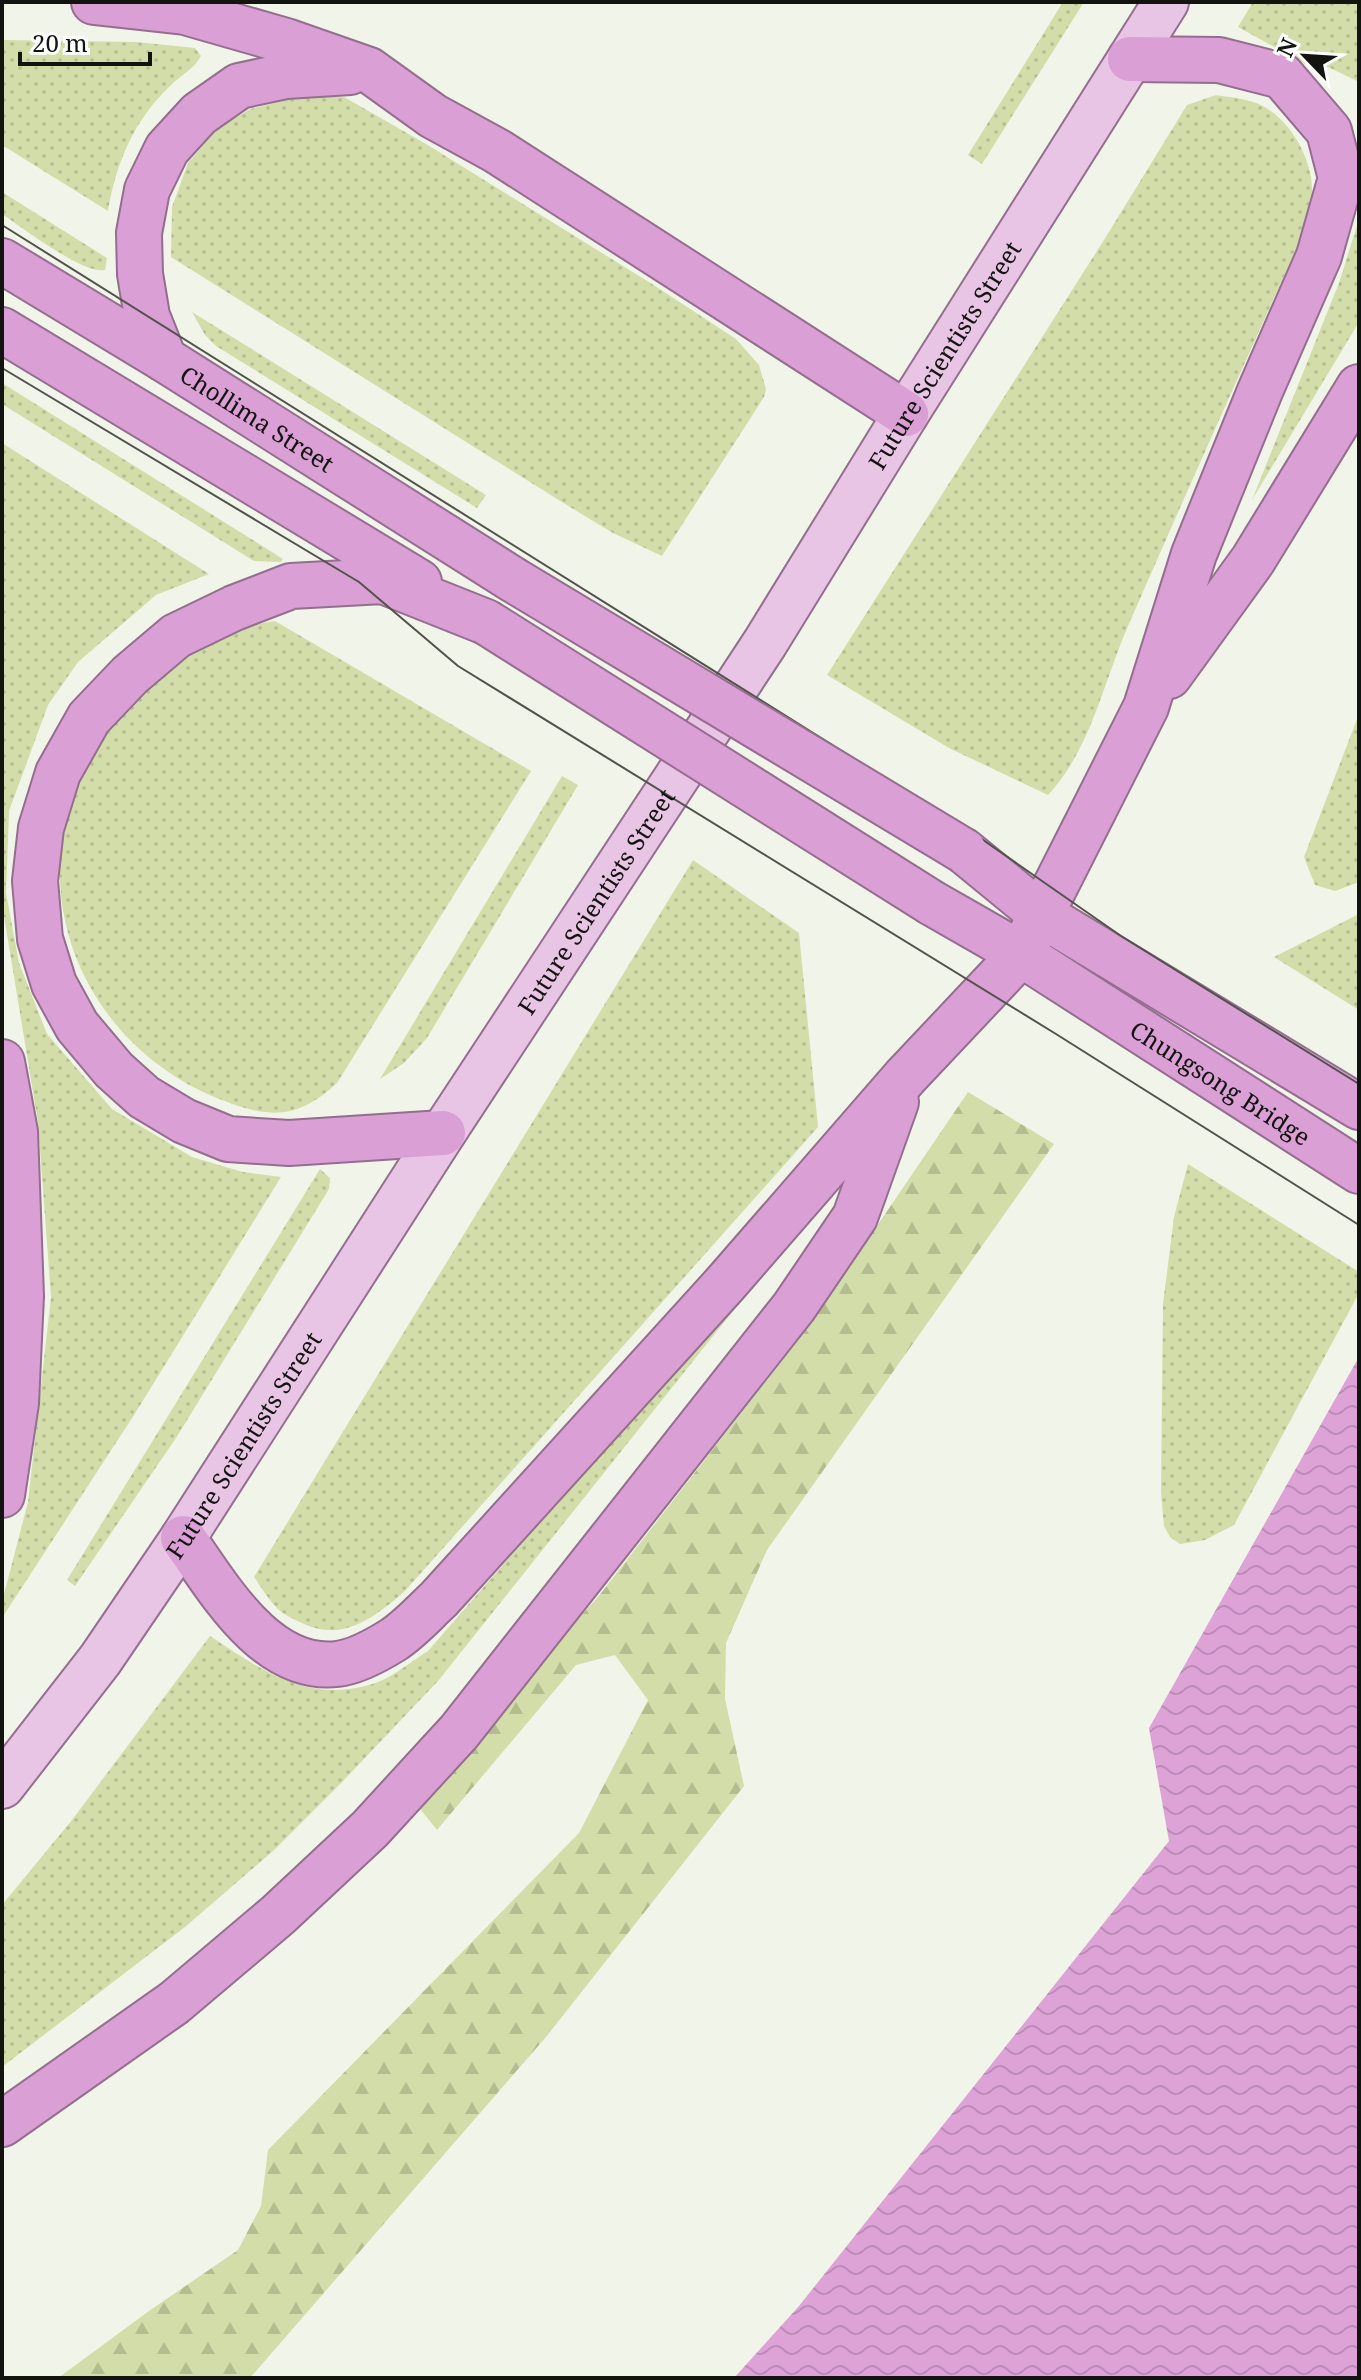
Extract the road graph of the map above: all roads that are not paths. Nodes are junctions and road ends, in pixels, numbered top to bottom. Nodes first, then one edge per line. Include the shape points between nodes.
1 (94, 2) edge
2 (1166, 2) edge
3 (1130, 59) junction
4 (369, 70) junction
5 (2, 261) edge
6 (2, 330) edge
7 (164, 359) junction
8 (1359, 387) edge
9 (906, 414) junction
10 (486, 622) junction
11 (1146, 707) junction
12 (964, 851) joint
13 (1042, 915) junction
14 (1021, 954) junction
15 (2, 1062) edge
16 (905, 1077) junction
17 (1359, 1107) edge
18 (443, 1133) junction
19 (1359, 1171) edge
20 (2, 1495) edge
21 (183, 1538) junction
22 (2, 1786) edge
23 (2, 2124) edge

1 - 4 highway via 185,12
2 - 3 main road, Future Scientists Street
3 - 9 main road, Future Scientists Street
3 - 11 highway via 1219,60 1282,76 1329,131 1341,178 1319,256 1194,554
4 - 7 highway via 286,76 239,86 199,114 167,149 147,190 139,233 147,316
4 - 9 highway via 433,116 497,151
5 - 7 highway, Chollima Street
6 - 10 highway
7 - 12 highway, Chollima Street, bridge via 512,579
8 - 11 highway via 1253,560
9 - 18 main road, Future Scientists Street via 765,643
10 - 14 highway, Chungsong Bridge, bridge
10 - 18 highway via 383,581 291,586 176,636 89,718 58,773 41,828 35,881 40,939 54,984 77,1026 144,1097 228,1139 289,1143
11 - 13 highway
12 - 13 highway, Chungsong Bridge
13 - 14 highway
13 - 17 highway, Chungsong Bridge
14 - 16 highway
14 - 19 highway, Chungsong Bridge
15 - 20 highway via 15,1132 21,1296 16,1403
16 - 21 highway via 725,1284 439,1599 396,1638 337,1664 295,1658 239,1616
16 - 23 highway via 855,1217 794,1307 459,1732 370,1829 278,1915 174,2003
18 - 21 main road, Future Scientists Street
21 - 22 main road, Future Scientists Street via 100,1660

